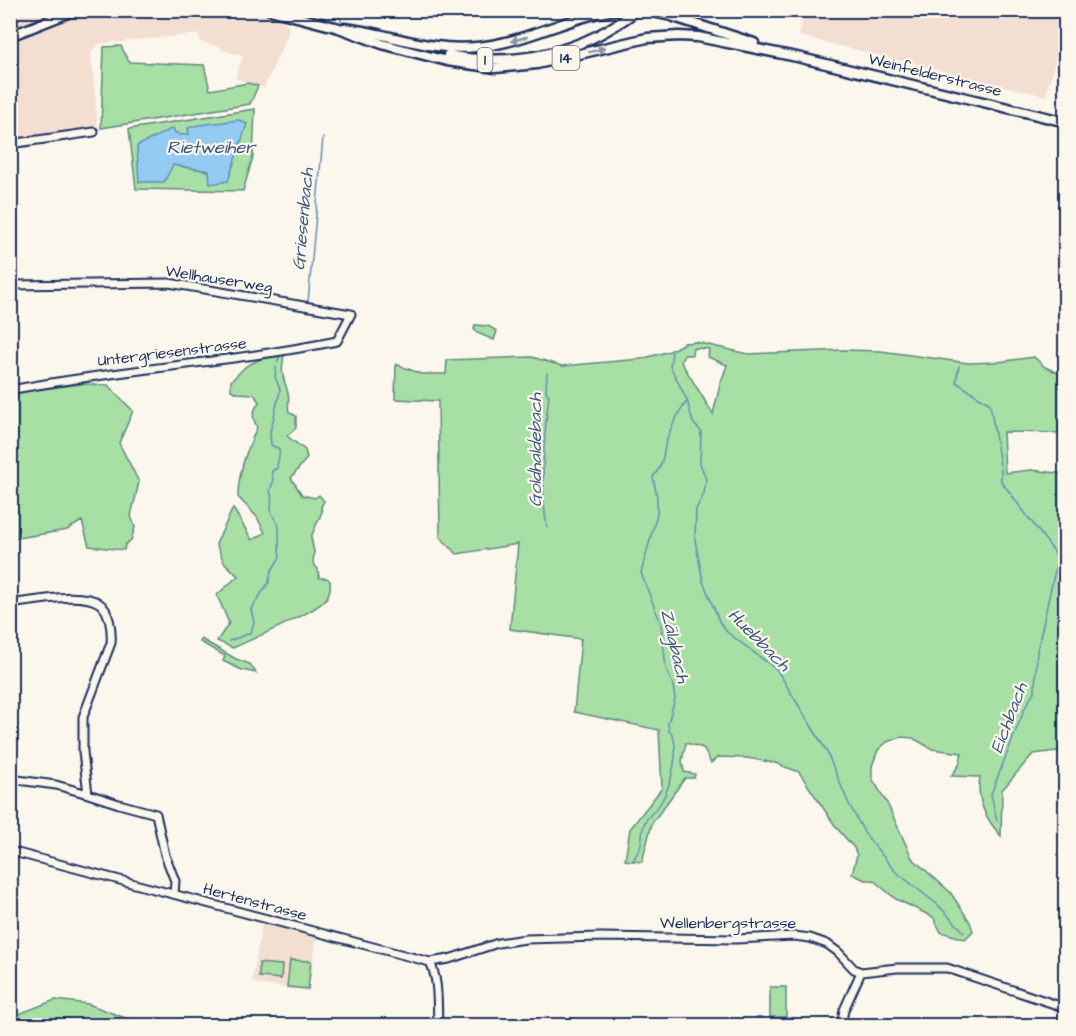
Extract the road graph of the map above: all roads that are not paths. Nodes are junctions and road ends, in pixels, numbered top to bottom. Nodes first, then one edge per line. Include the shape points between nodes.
1 (76, 10) edge
2 (270, 10) edge
3 (615, 10) edge
4 (643, 10) edge
5 (290, 13) edge
6 (633, 13) edge
7 (336, 27) junction
8 (10, 36) edge
9 (797, 57) junction
10 (1065, 122) edge
11 (94, 132) dead end
12 (10, 144) edge
13 (10, 285) edge
14 (337, 341) joint
15 (10, 390) edge
16 (10, 604) edge
17 (10, 779) edge
18 (88, 794) junction
19 (10, 851) edge
20 (174, 894) junction
21 (430, 962) junction
22 (861, 972) junction
23 (1065, 1008) edge
24 (438, 1026) edge
25 (841, 1026) edge

1 - 8 main road
2 - 5 main road, 1
3 -> 7 main road, 14 via 518,40 474,48 437,46
4 - 9 main road, Weinfelderstrasse / 14
5 - 7 main road, 1
6 - 7 main road, 1 via 592,38 557,52 499,60 437,53
7 -> 9 main road, Weinfelderstrasse / 14 via 382,44 495,68 537,64 624,43 679,36 719,40
9 - 10 main road, Weinfelderstrasse / 14
11 - 12 street
13 - 14 street, Wellhauserweg via 169,283 351,314
14 - 15 street, Untergriesenstrasse
16 - 18 street via 86,598 100,603 106,612 111,643 83,717
17 - 18 street
18 - 20 street via 156,813 175,881
19 - 20 street, Hertenstrasse
20 - 21 street, Hertenstrasse
21 - 22 street, Wellenbergstrasse via 526,939 736,939 789,935 823,942
21 - 24 street via 435,977
22 - 23 street via 947,968
22 - 25 street

